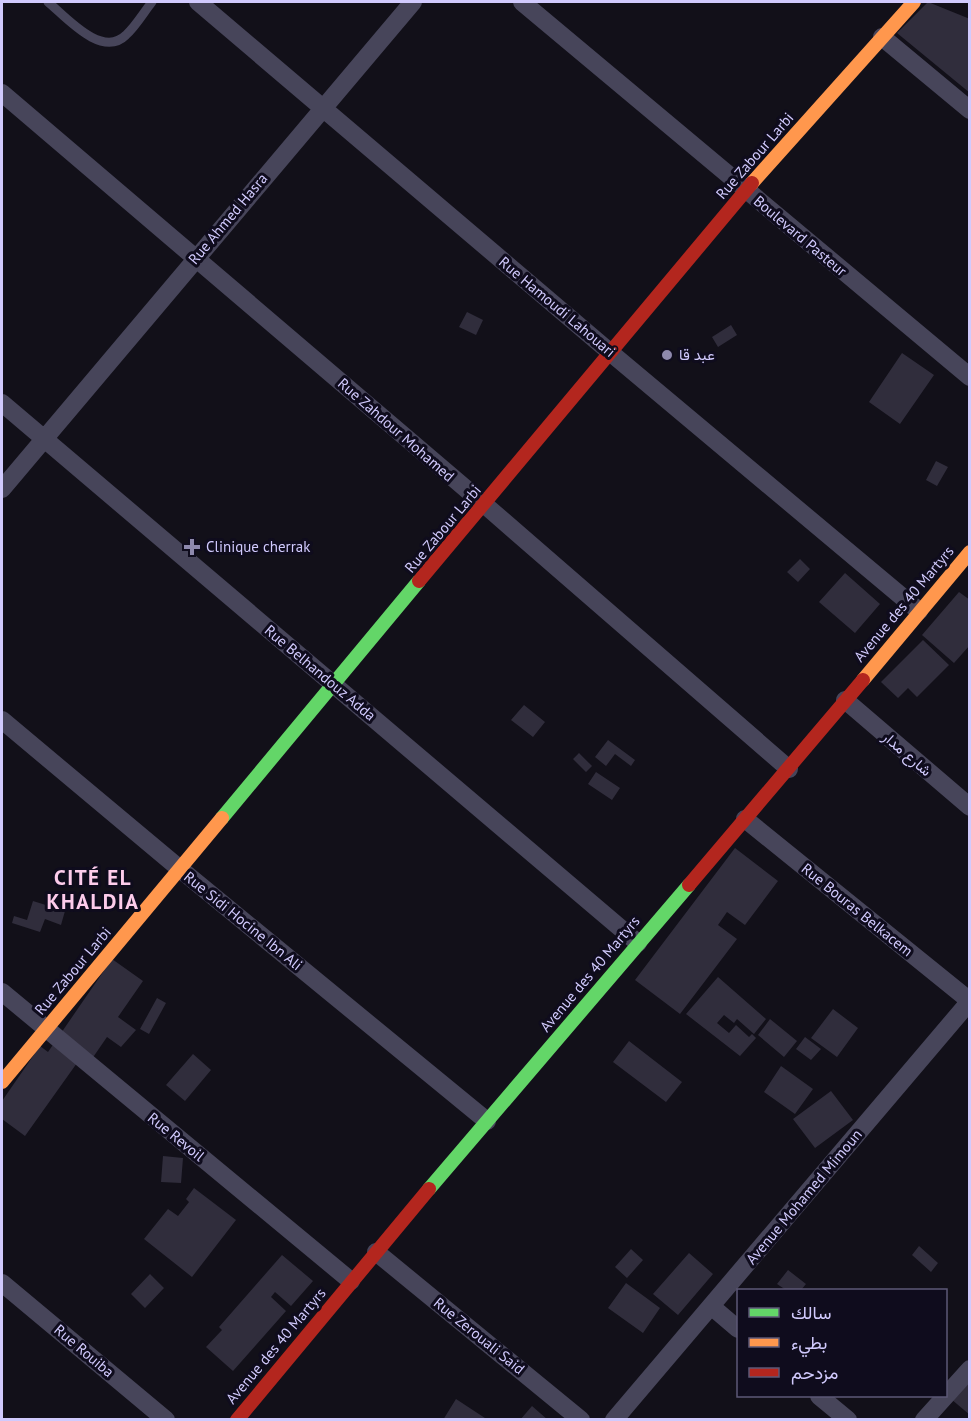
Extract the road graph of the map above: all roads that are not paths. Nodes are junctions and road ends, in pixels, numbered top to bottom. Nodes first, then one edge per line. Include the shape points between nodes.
1 (48, 2) edge
2 (152, 2) edge
3 (198, 2) edge
4 (413, 2) edge
5 (522, 2) edge
6 (914, 2) edge
7 (882, 37) junction
8 (2, 93) edge
9 (323, 108) junction
10 (969, 110) edge
11 (745, 191) junction
12 (195, 257) junction
13 (611, 353) junction
14 (969, 377) edge
15 (2, 403) edge
16 (45, 439) junction
17 (2, 489) edge
18 (485, 505) junction
19 (969, 552) edge
20 (919, 611) junction
21 (334, 685) junction
22 (845, 700) junction
23 (2, 720) edge
24 (789, 769) junction
25 (969, 807) edge
26 (745, 819) junction
27 (180, 869) junction
28 (638, 943) junction
29 (2, 992) edge
30 (969, 1001) edge
31 (45, 1030) junction
32 (2, 1082) edge
33 (487, 1121) junction
34 (376, 1252) junction
35 (351, 1281) junction
36 (2, 1284) edge
37 (711, 1306) junction
38 (737, 1328) edge
39 (969, 1369) edge
40 (947, 1393) edge
41 (821, 1397) edge
42 (944, 1397) edge
43 (166, 1419) edge
44 (237, 1419) edge
45 (581, 1419) edge
46 (614, 1419) edge
47 (848, 1419) edge
48 (924, 1419) edge

1 - 2 lane via 94,40 107,44 125,37
3 - 9 street, Rue Hamoudi Lahouari
4 - 9 street, Rue Ahmed Hasra
5 - 11 street, Boulevard Pasteur
6 - 7 street, Rue Zabour Larbi
7 - 10 street
7 - 11 street, Rue Zabour Larbi
8 - 12 street, Rue Zahdour Mohamed
9 - 12 street, Rue Ahmed Hasra
9 - 13 street, Rue Hamoudi Lahouari
11 - 13 street, Rue Zabour Larbi
11 - 14 street, Boulevard Pasteur
12 - 16 street, Rue Ahmed Hasra
12 - 18 street, Rue Zahdour Mohamed
13 - 18 street, Rue Zabour Larbi
13 - 20 street, Rue Hamoudi Lahouari
15 - 16 street, Rue Belhandouz Adda
16 - 17 street, Rue Ahmed Hasra
16 - 21 street, Rue Belhandouz Adda
18 - 21 street, Rue Zabour Larbi
18 - 24 street, Rue Zahdour Mohamed
19 - 20 street, Avenue des 40 Martyrs
20 - 22 street, Avenue des 40 Martyrs
21 - 27 street, Rue Zabour Larbi
21 - 28 street, Rue Belhandouz Adda
22 - 24 street, Avenue des 40 Martyrs
22 - 25 street, شارع مدار
23 - 27 street, Rue Sidi Hocine Ibn Ali
24 - 26 street, Avenue des 40 Martyrs
26 - 28 street, Avenue des 40 Martyrs
26 - 30 street, Rue Bouras Belkacem
27 - 31 street, Rue Zabour Larbi
27 - 33 street, Rue Sidi Hocine Ibn Ali
28 - 33 street, Avenue des 40 Martyrs
29 - 31 street, Rue Revoil
30 - 37 street, Avenue Mohamed Mimoun
31 - 32 street, Rue Zabour Larbi
31 - 35 street, Rue Revoil
33 - 34 street, Avenue des 40 Martyrs
34 - 35 street, Avenue des 40 Martyrs
34 - 45 street, Rue Zerouali Said
35 - 44 street, Avenue des 40 Martyrs
36 - 43 street, Rue Rouiba
37 - 38 street
37 - 46 street, Avenue Mohamed Mimoun
39 - 40 street
41 - 47 street
42 - 48 street

